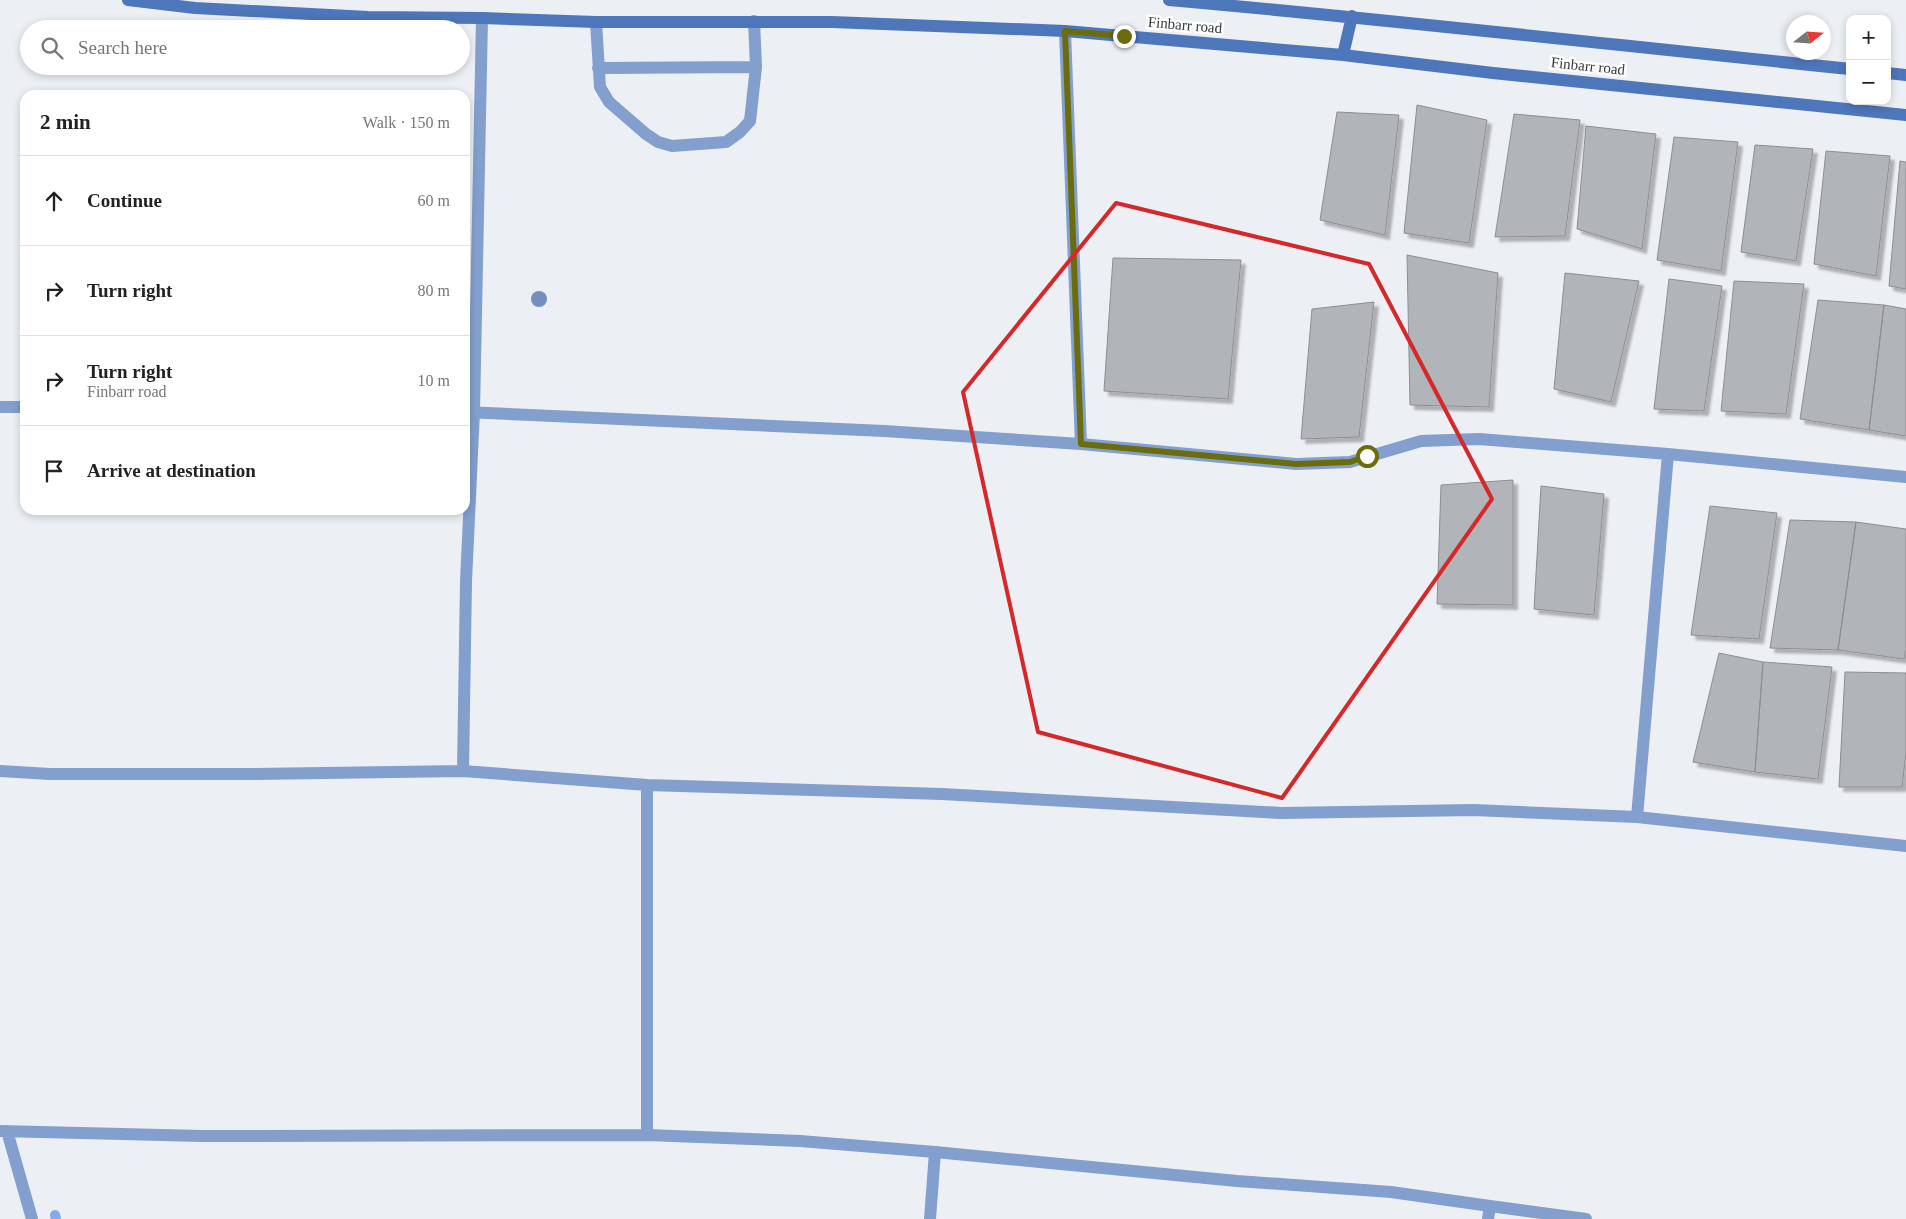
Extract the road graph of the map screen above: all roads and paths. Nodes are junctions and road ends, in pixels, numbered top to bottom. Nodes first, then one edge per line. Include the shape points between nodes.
1 (128, 0) edge
2 (1169, 0) edge
3 (1352, 16) junction
4 (482, 18) junction
5 (754, 21) junction
6 (596, 22) junction
7 (1065, 31) junction
8 (1343, 55) junction
9 (756, 67) junction
10 (598, 68) junction
11 (1846, 69) edge
12 (1891, 73) edge
13 (1906, 75) edge
14 (1906, 115) edge
15 (470, 382) edge
16 (0, 407) edge
17 (20, 407) edge
18 (470, 412) edge
19 (1081, 444) junction
20 (1668, 454) junction
21 (1906, 477) edge
22 (467, 515) edge
23 (0, 771) edge
24 (463, 771) junction
25 (647, 785) junction
26 (1637, 817) junction
27 (1906, 846) edge
28 (4, 1131) edge
29 (647, 1135) junction
30 (934, 1152) junction
31 (1490, 1206) junction
32 (32, 1219) edge
33 (930, 1219) edge
34 (1488, 1219) edge
35 (1586, 1219) edge

1 - 4 main road, Finbarr road via 205,9 368,17
2 - 3 main road, Finbarr road
3 - 8 main road
3 - 11 main road, Finbarr road
4 - 6 main road, Finbarr road
4 - 15 street
5 - 6 main road, Finbarr road
5 - 7 main road, Finbarr road
5 - 9 street
6 - 10 street
7 - 8 main road, Finbarr road
7 - 19 street
8 - 14 main road, Finbarr road
9 - 10 street
9 - 10 street via 750,121 740,132 726,142 672,146 646,134 609,102 600,87
12 - 13 main road
16 - 17 street
18 - 19 street via 884,431
19 - 20 street via 1296,464 1350,462 1422,441 1469,439
20 - 21 street
20 - 26 street
22 - 24 street
23 - 24 street via 50,774
24 - 25 street
25 - 26 street via 942,794 1281,813 1474,810
25 - 29 street
26 - 27 street
28 - 29 street via 202,1136
28 - 32 street
29 - 30 street via 800,1141
30 - 31 street via 1391,1192
30 - 33 street
31 - 34 street
31 - 35 street

